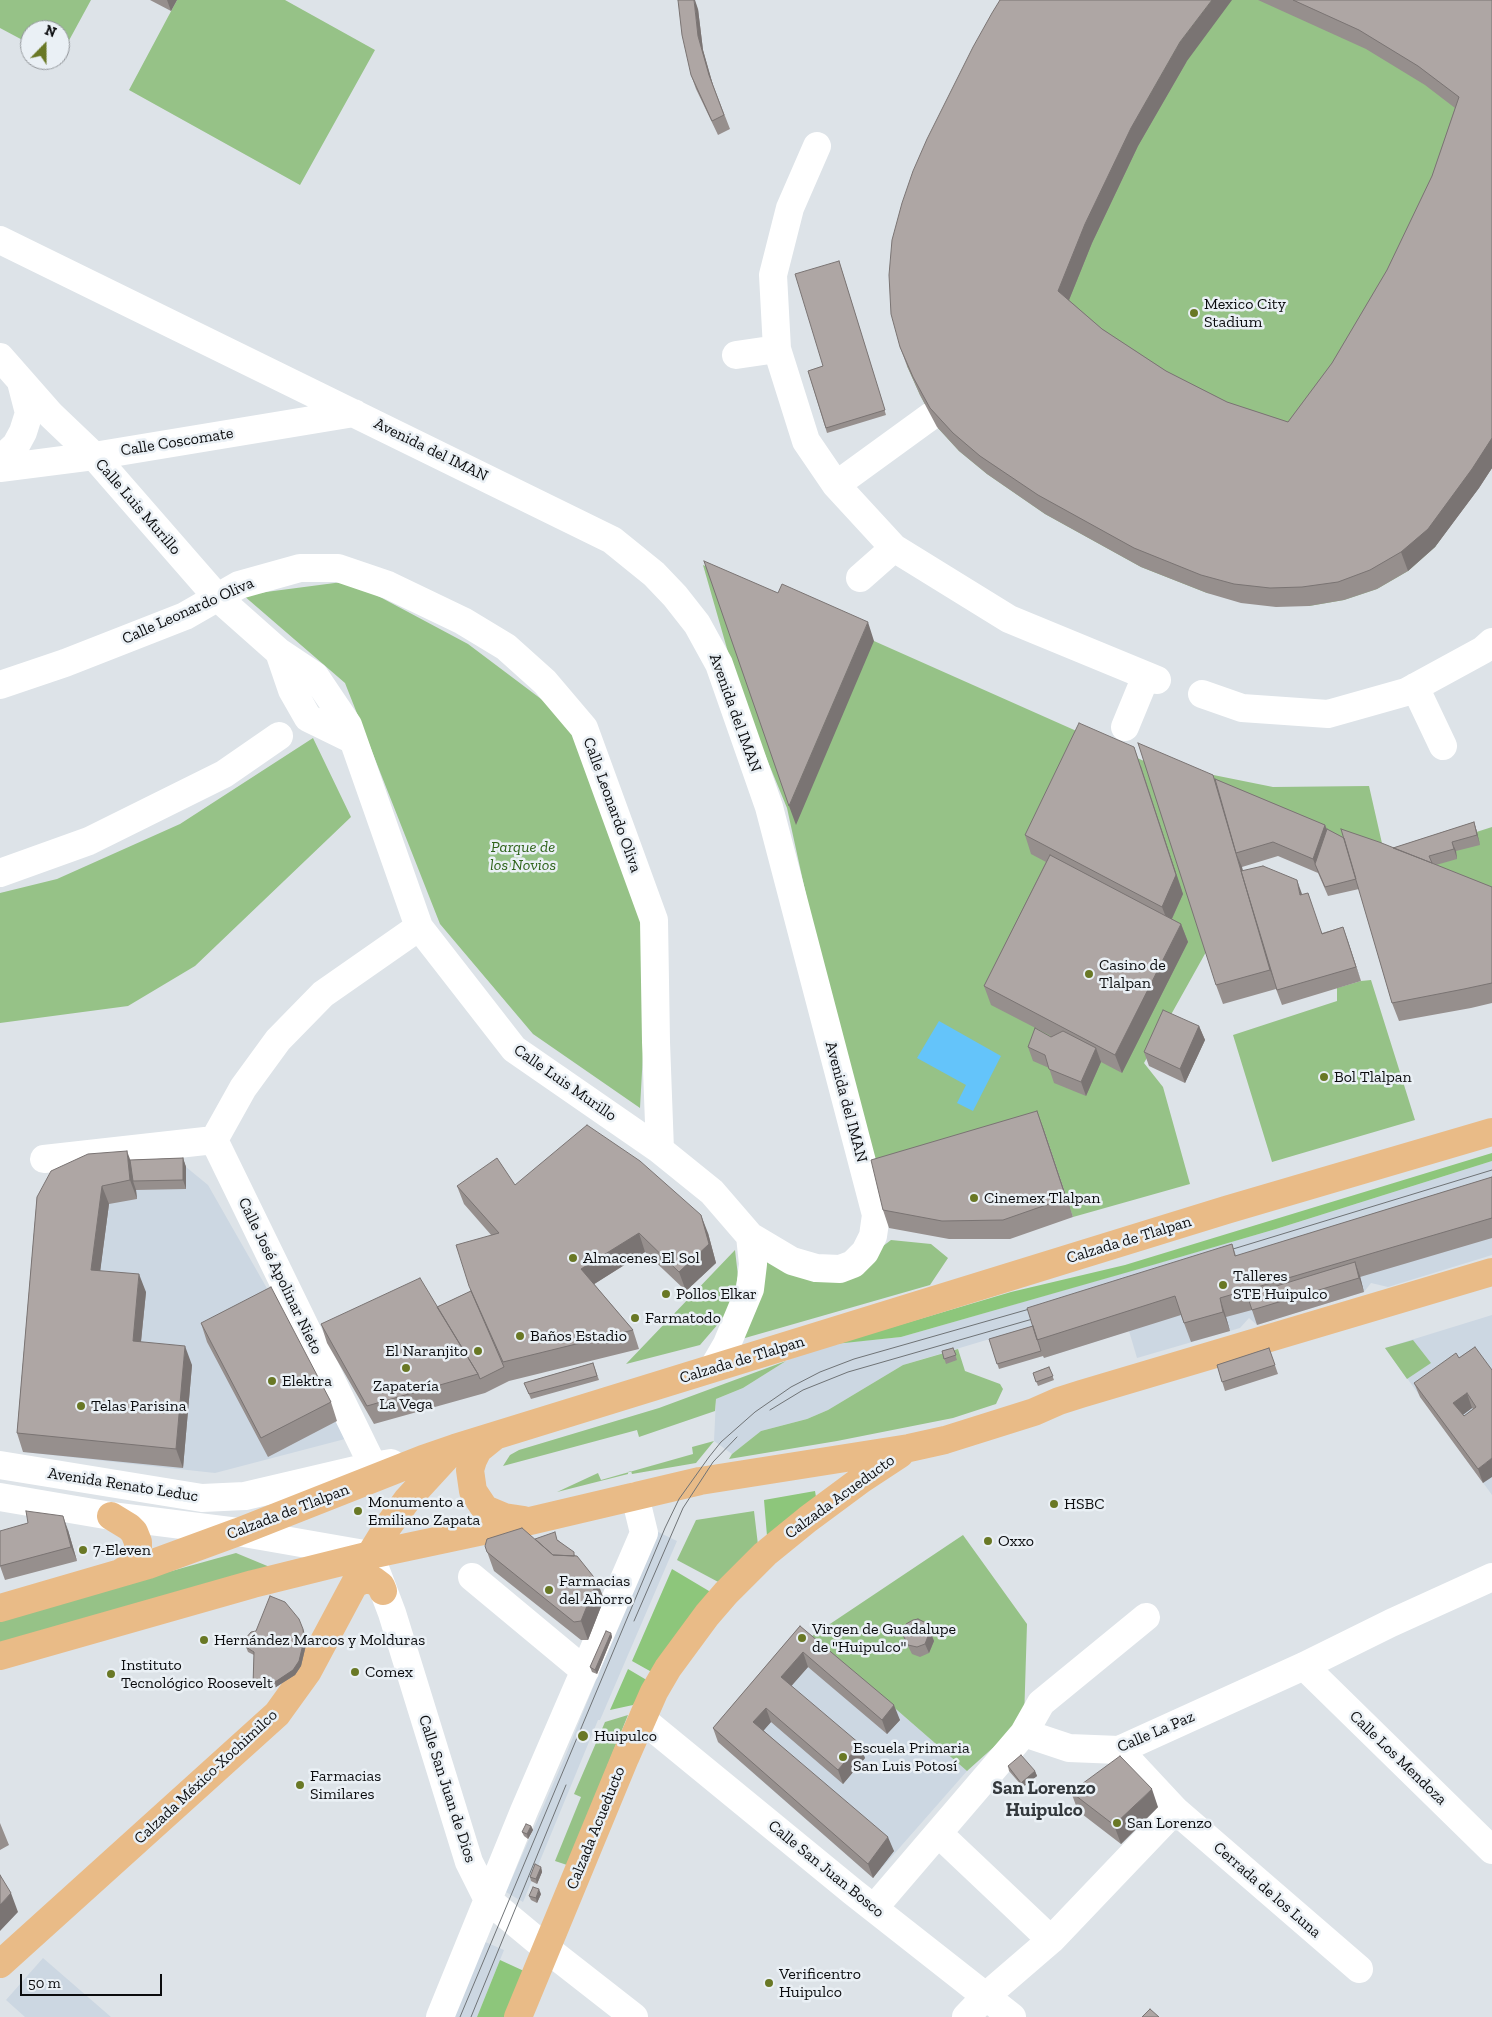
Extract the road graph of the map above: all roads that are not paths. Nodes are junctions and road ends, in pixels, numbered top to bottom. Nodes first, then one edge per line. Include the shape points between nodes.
1 (817, 146) dead end
2 (0, 240) edge
3 (777, 349) junction
4 (736, 355) dead end
5 (0, 357) edge
6 (20, 380) junction
7 (354, 413) junction
8 (931, 416) edge
9 (94, 456) junction
10 (0, 460) edge
11 (0, 468) edge
12 (836, 485) junction
13 (894, 548) junction
14 (860, 578) dead end
15 (217, 597) junction
16 (1492, 642) edge
17 (0, 685) edge
18 (1415, 687) junction
19 (1202, 694) dead end
20 (1125, 728) dead end
21 (279, 736) dead end
22 (1443, 746) dead end
23 (0, 872) edge
24 (419, 927) junction
25 (1492, 1132) edge
26 (214, 1140) junction
27 (660, 1150) junction
28 (44, 1159) dead end
29 (750, 1236) junction
30 (1492, 1272) edge
31 (712, 1368) junction
32 (494, 1437) junction
33 (455, 1448) junction
34 (909, 1448) junction
35 (422, 1459) junction
36 (0, 1465) edge
37 (373, 1466) junction
38 (635, 1496) junction
39 (0, 1497) edge
40 (111, 1516) junction
41 (530, 1521) junction
42 (238, 1532) junction
43 (370, 1555) junction
44 (120, 1573) junction
45 (472, 1577) dead end
46 (1492, 1577) edge
47 (355, 1584) junction
48 (383, 1591) junction
49 (0, 1608) edge
50 (1146, 1617) dead end
51 (0, 1656) edge
52 (1304, 1666) junction
53 (585, 1671) junction
54 (642, 1719) junction
55 (1024, 1733) junction
56 (1119, 1750) junction
57 (1175, 1810) junction
58 (939, 1834) junction
59 (1492, 1850) edge
60 (488, 1900) junction
61 (874, 1908) junction
62 (1051, 1940) junction
63 (547, 1949) junction
64 (0, 1964) edge
65 (1359, 1970) dead end
66 (986, 1996) junction
67 (440, 2017) edge
68 (518, 2017) edge
69 (634, 2017) edge
70 (966, 2017) edge
71 (1012, 2017) edge

1 - 3 street via 790,208 773,275
2 - 7 street, Avenida del IMAN
3 - 4 street
3 - 12 street via 806,441
5 - 6 street, Calle Luis Murillo
6 - 9 street, Calle Luis Murillo
6 - 10 street via 29,413 16,445
7 - 9 street, Calle Coscomate
7 - 29 street, Avenida del IMAN via 612,540 637,558 675,596 697,624 719,664 769,807 876,1215 873,1236 865,1252 853,1264 840,1269 816,1268 792,1261
8 - 12 street
9 - 11 street, Calle Coscomate
9 - 15 street, Calle Luis Murillo
12 - 13 street
13 - 14 street
13 - 20 street via 1009,619 1152,678
15 - 17 street, Calle Leonardo Oliva via 184,616
15 - 24 street, Calle Luis Murillo via 279,652 315,676 348,725
15 - 27 street, Calle Leonardo Oliva via 239,585 300,568 338,568 388,585 462,621 506,647 545,682 584,728 654,920
16 - 18 street
18 - 19 street via 1328,714 1242,708
18 - 22 street
21 - 23 street via 224,774 89,841
24 - 26 street via 323,994 278,1040 243,1088
24 - 27 street, Calle Luis Murillo via 514,1049
25 - 31 main road, Calzada de Tlalpan
26 - 28 street
26 - 37 street, Calle José Apolinar Nieto
27 - 29 street, Calle Luis Murillo via 712,1192
29 - 31 street via 753,1264 750,1289 727,1344
30 - 34 main road
31 - 32 main road, Calzada de Tlalpan
32 - 33 main road, Calzada de Tlalpan
32 - 41 main road via 478,1450 473,1460 470,1470 473,1491 486,1509 494,1514
33 - 35 main road, Calzada de Tlalpan
33 - 43 main road, Calzada México-Xochimilco via 407,1500
34 - 38 main road via 700,1481
34 - 54 main road, Calzada Acueducto via 808,1519 747,1571 707,1615 680,1652 660,1682
35 - 37 street, Avenida Renato Leduc
35 - 42 main road, Calzada de Tlalpan
36 - 37 street, Avenida Renato Leduc via 202,1498 245,1496
38 - 41 main road
38 - 53 street via 644,1533
39 - 40 street, Avenida Renato Leduc
40 - 42 street, Avenida Renato Leduc
40 - 44 main road via 129,1527 138,1542 135,1560
41 - 43 main road
42 - 43 street, Avenida Renato Leduc
42 - 44 main road, Calzada de Tlalpan
43 - 47 main road, Calzada México-Xochimilco
43 - 48 street, Calle San Juan de Dios
43 - 51 main road via 253,1584
44 - 49 main road, Calzada de Tlalpan
45 - 53 street
46 - 52 street, Calle La Paz via 1391,1622
47 - 48 main road via 374,1580
47 - 64 main road, Calzada México-Xochimilco via 308,1671 277,1714
48 - 60 street, Calle San Juan de Dios via 468,1862
50 - 55 street via 1041,1703
52 - 56 street, Calle La Paz
52 - 59 street, Calle Los Mendoza
53 - 60 street
54 - 61 street, Calle San Juan Bosco
54 - 63 main road, Calzada Acueducto
55 - 56 street, Calle La Paz via 1070,1748
55 - 58 street
56 - 57 street, Cerrada de los Luna
57 - 62 street
57 - 65 street, Cerrada de los Luna
58 - 61 street
58 - 62 street
60 - 63 street, Calle San Juan de Dios
60 - 67 street
61 - 66 street, Calle San Juan Bosco
62 - 66 street
63 - 68 main road, Calzada Acueducto
63 - 69 street, Calle San Juan de Dios
66 - 70 street
66 - 71 street, Calle San Juan Bosco

